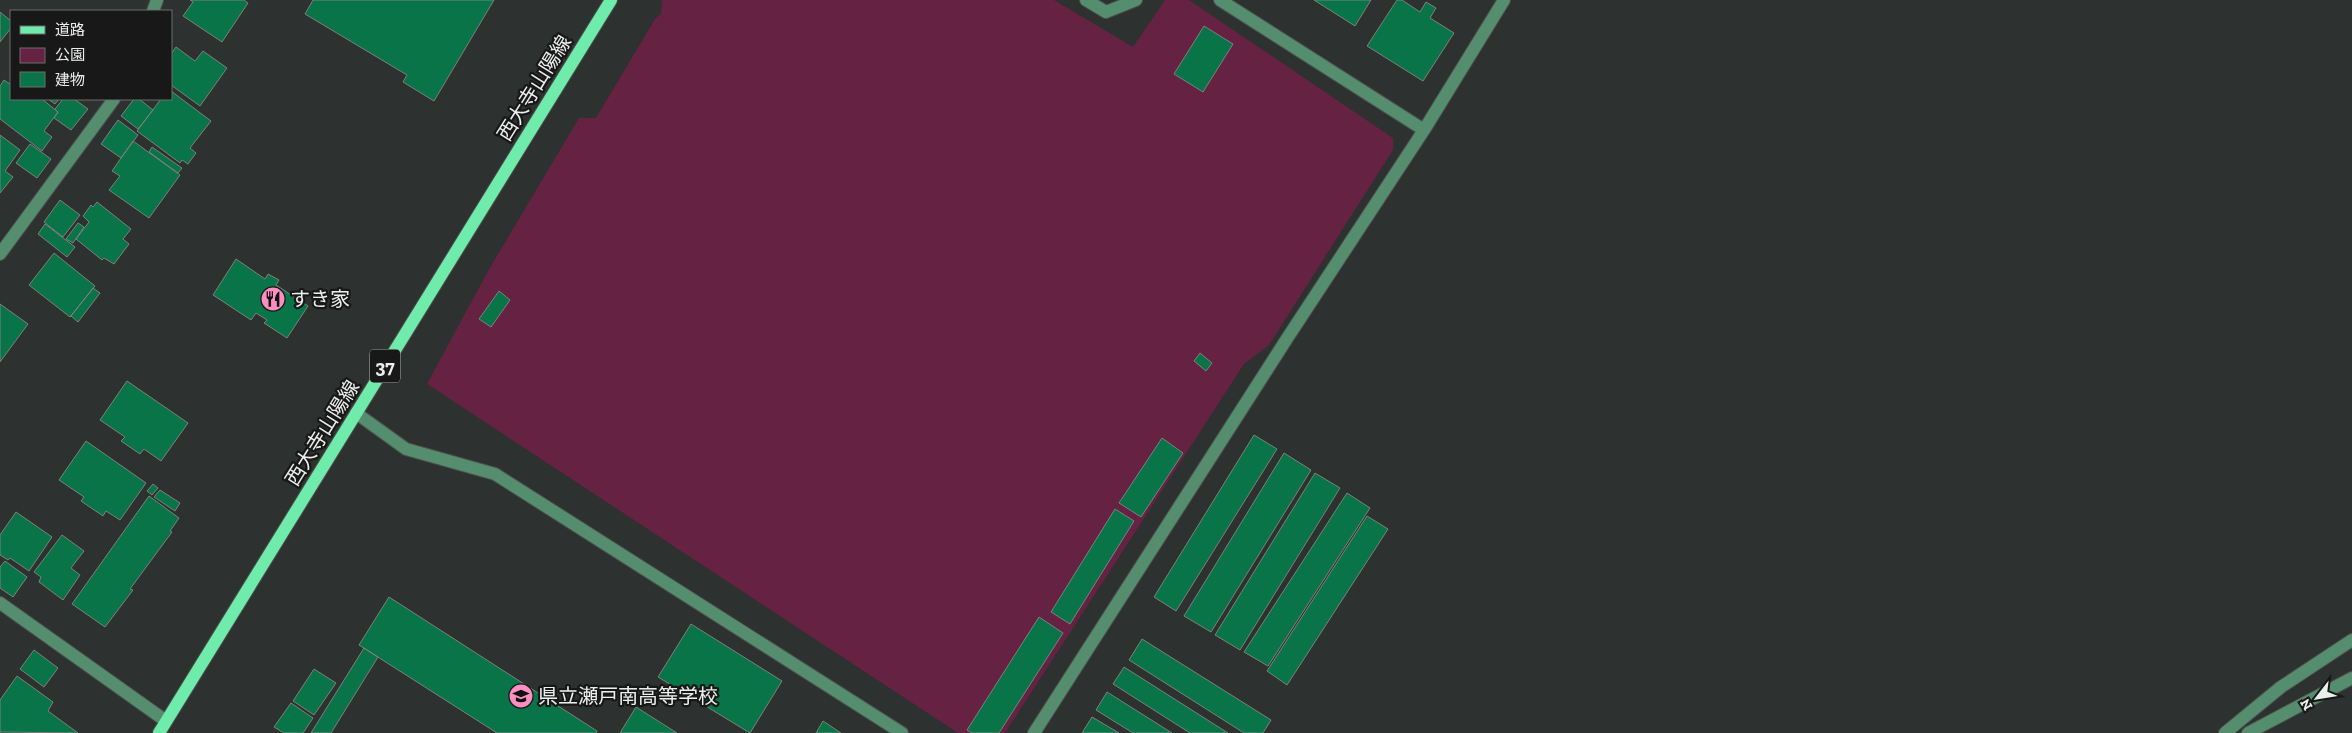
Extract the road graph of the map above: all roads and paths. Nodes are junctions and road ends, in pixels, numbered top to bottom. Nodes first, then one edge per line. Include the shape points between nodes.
1 (611, 0) edge
2 (1086, 0) edge
3 (1136, 0) edge
4 (1220, 0) edge
5 (1504, 0) edge
6 (113, 100) edge
7 (1424, 130) junction
8 (0, 254) edge
9 (356, 413) junction
10 (0, 603) edge
11 (2352, 640) edge
12 (2352, 678) edge
13 (166, 721) junction
14 (159, 733) edge
15 (902, 733) edge
16 (1034, 733) edge
17 (2225, 733) edge
18 (2248, 733) edge

1 - 9 main road, 西大寺山陽線 / 37
2 - 3 street via 1106,12
4 - 7 street
5 - 7 street
6 - 8 street
7 - 16 street
9 - 13 main road, 西大寺山陽線 / 37
9 - 15 street via 406,449 495,474
10 - 13 street
11 - 17 street via 2281,687
12 - 18 street
13 - 14 main road, 西大寺山陽線 / 37

